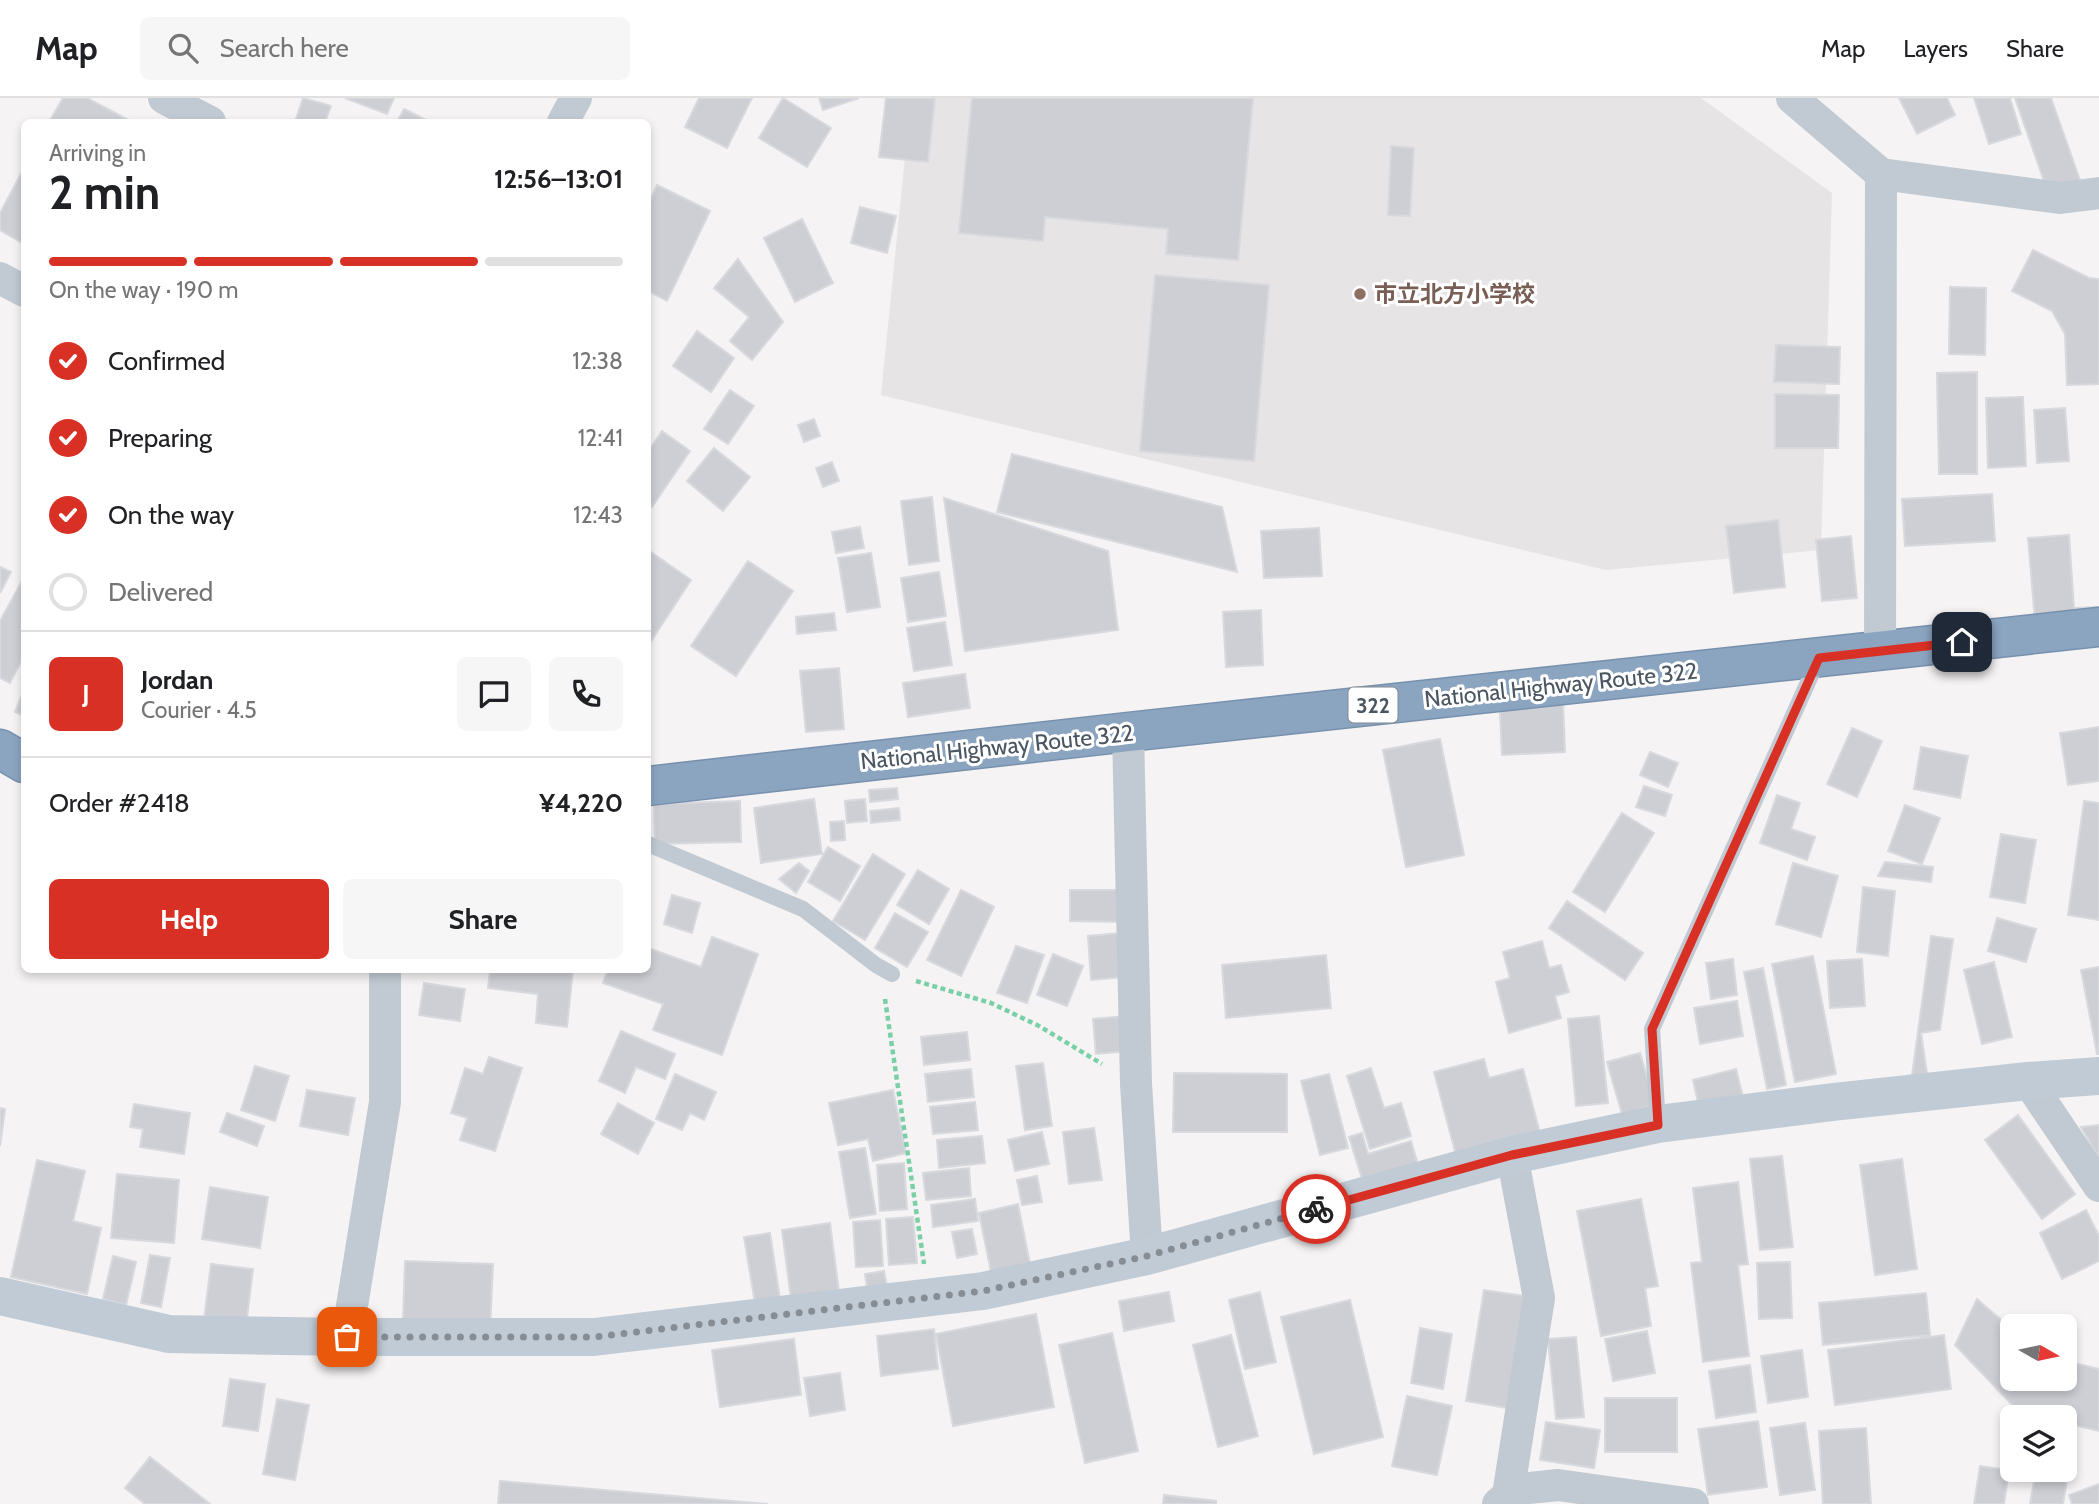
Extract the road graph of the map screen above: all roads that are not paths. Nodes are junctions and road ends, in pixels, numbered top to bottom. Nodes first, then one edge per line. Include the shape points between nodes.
1 (164, 98) edge
2 (576, 98) edge
3 (1792, 98) edge
4 (205, 119) edge
5 (565, 119) edge
6 (1881, 174) junction
7 (2099, 192) edge
8 (0, 278) edge
9 (21, 289) edge
10 (2099, 627) edge
11 (1880, 650) junction
12 (1819, 658) junction
13 (1128, 732) junction
14 (651, 786) edge
15 (651, 845) edge
16 (385, 973) edge
17 (892, 974) road end
18 (2099, 1076) edge
19 (2028, 1081) junction
20 (1658, 1125) junction
21 (1512, 1155) junction
22 (2099, 1186) edge
23 (1147, 1256) junction
24 (0, 1296) edge
25 (347, 1337) junction
26 (1503, 1500) edge
27 (1654, 1502) edge
28 (1693, 1504) edge

1 - 4 street
2 - 5 street
3 - 6 street
6 - 7 street via 2060,198
6 - 11 street
8 - 9 street
10 - 11 highway, National Highway Route 322 / 322
11 - 12 highway, National Highway Route 322 / 322
12 - 13 highway, National Highway Route 322 / 322
12 - 20 lane via 1652,1029
13 - 14 highway, National Highway Route 322 / 322
13 - 23 street via 1136,1084
15 - 17 lane via 803,909
16 - 25 street via 385,1102
18 - 19 street
19 - 20 street
19 - 22 street
20 - 21 street
21 - 23 street
21 - 26 street via 1539,1298
23 - 25 street via 983,1291 594,1337
24 - 25 street via 169,1334
26 - 27 street via 1519,1489 1558,1485
27 - 28 street

